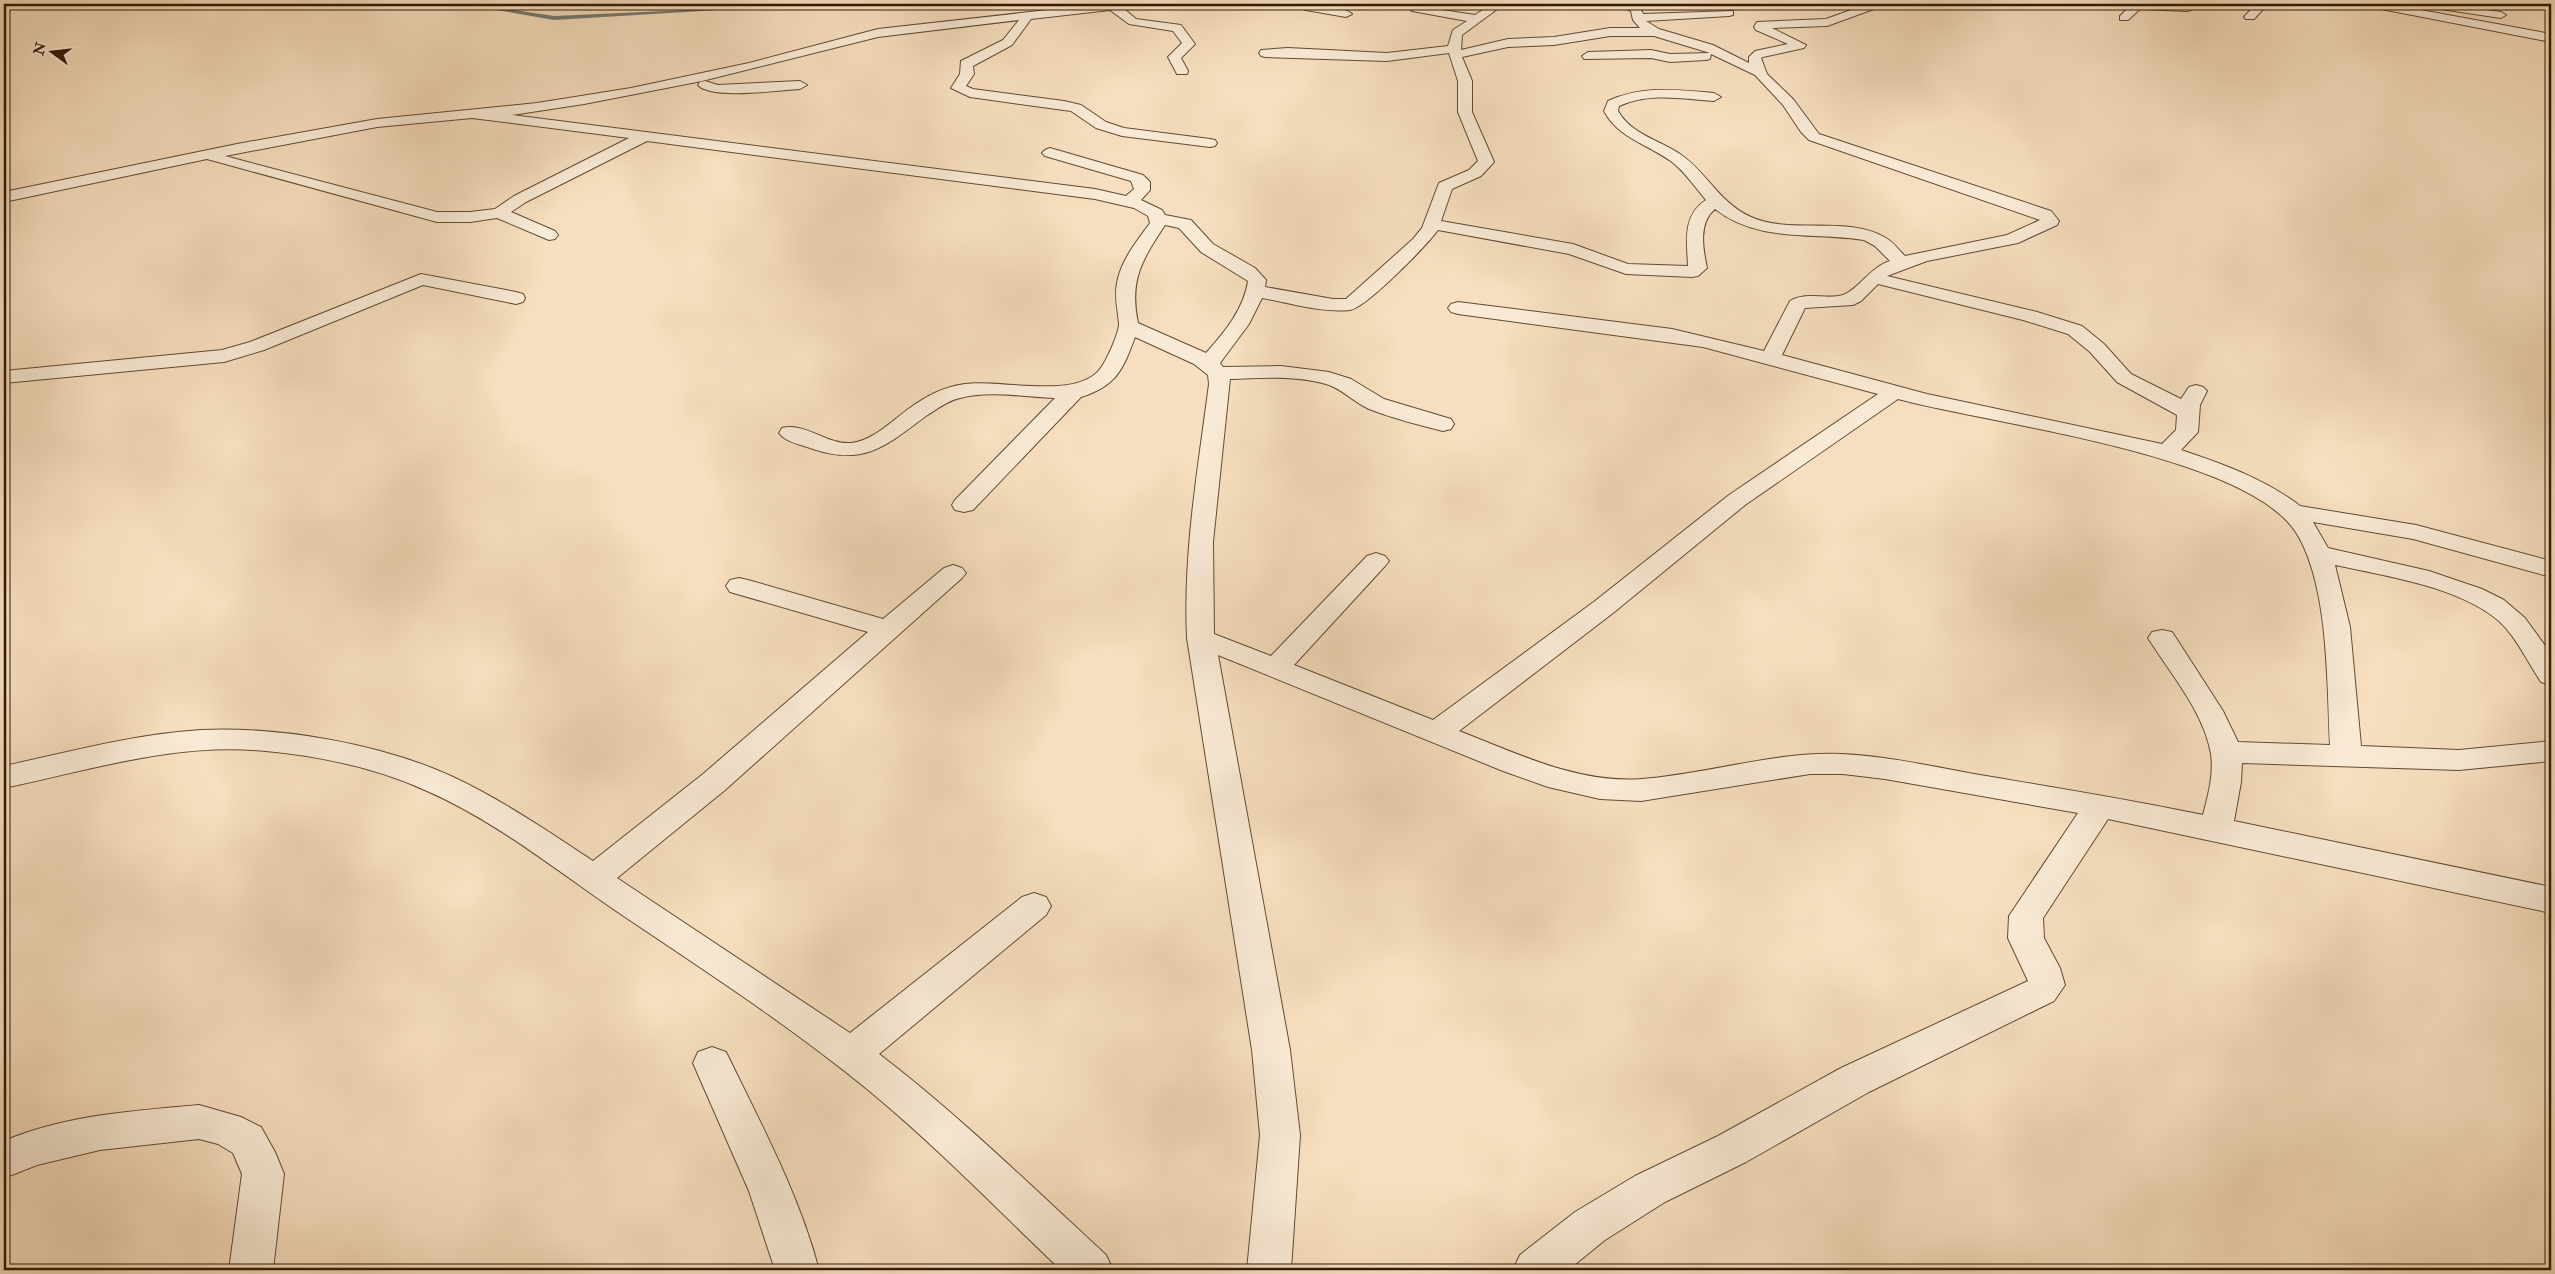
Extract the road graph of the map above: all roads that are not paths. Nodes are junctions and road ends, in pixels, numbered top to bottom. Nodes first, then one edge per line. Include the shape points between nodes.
1 (1129, 4) edge
2 (1298, 4) edge
3 (1499, 4) edge
4 (1624, 4) edge
5 (1878, 4) edge
6 (2190, 4) edge
7 (2262, 4) edge
8 (2371, 4) edge
9 (2407, 4) edge
10 (2427, 4) edge
11 (1113, 6) junction
12 (2389, 7) junction
13 (1416, 9) dead end
14 (1728, 13) dead end
15 (1346, 14) dead end
16 (2501, 15) dead end
17 (1027, 16) junction
18 (2250, 17) dead end
19 (1638, 18) junction
20 (2124, 18) dead end
21 (1478, 19) junction
22 (1655, 32) junction
23 (2551, 38) edge
24 (1455, 52) junction
25 (1265, 53) dead end
26 (1588, 56) dead end
27 (1723, 56) junction
28 (1182, 71) dead end
29 (1761, 73) junction
30 (694, 78) junction
31 (800, 85) dead end
32 (1714, 97) dead end
33 (474, 114) junction
34 (645, 136) junction
35 (1210, 143) dead end
36 (1050, 153) dead end
37 (209, 156) junction
38 (4, 198) edge
39 (1130, 201) junction
40 (1715, 201) junction
41 (500, 213) junction
42 (1158, 219) junction
43 (1432, 224) junction
44 (549, 235) dead end
45 (1902, 263) junction
46 (1874, 278) junction
47 (1255, 291) junction
48 (516, 298) dead end
49 (1458, 308) dead end
50 (1129, 326) junction
51 (1771, 358) junction
52 (1213, 368) junction
53 (4, 377) edge
54 (2196, 391) dead end
55 (1073, 392) junction
56 (1893, 393) junction
57 (2188, 412) junction
58 (1443, 424) dead end
59 (790, 433) dead end
60 (2166, 453) junction
61 (964, 505) dead end
62 (2292, 512) junction
63 (2319, 554) junction
64 (1376, 561) dead end
65 (2551, 568) edge
66 (953, 573) dead end
67 (739, 586) dead end
68 (890, 630) junction
69 (1201, 638) junction
70 (2162, 638) dead end
71 (1275, 668) junction
72 (2551, 676) edge
73 (1436, 733) junction
74 (2551, 751) edge
75 (2226, 752) junction
76 (2346, 756) junction
77 (4, 777) edge
78 (2100, 806) junction
79 (2216, 830) junction
80 (593, 878) junction
81 (2551, 900) edge
82 (1034, 906) dead end
83 (851, 1054) junction
84 (712, 1063) dead end
85 (4, 1160) edge
86 (251, 1270) edge
87 (797, 1270) edge
88 (1091, 1270) edge
89 (1269, 1270) edge
90 (1535, 1270) edge

1 - 11 street
2 - 15 street
3 - 21 street
4 - 19 street via 1638,11
5 - 29 street via 1827,22 1761,24 1760,27 1800,45 1759,54 1755,62
6 - 20 street via 2187,8 2137,5
7 - 18 street
8 - 12 street
9 - 12 lane
10 - 16 lane
11 - 17 street
11 - 28 street via 1133,22 1177,28 1190,44 1174,56
12 - 23 street
13 - 21 street
14 - 19 street
17 - 30 street via 878,33
17 - 35 street via 1006,46 966,64 967,74 958,88 977,95 1071,106 1101,125 1122,132
19 - 22 street
21 - 24 street via 1457,33 1453,40
22 - 24 street via 1610,32
22 - 27 street via 1709,48
24 - 25 street via 1387,57
24 - 43 street via 1465,82 1463,106 1486,162 1475,173 1444,186
26 - 27 street
27 - 29 street
29 - 45 street via 1814,137 2034,211 2051,221 2012,239
30 - 31 street via 717,89
30 - 33 street via 561,104
32 - 40 street via 1634,94 1613,104 1612,111 1621,126 1685,165
33 - 34 street
33 - 37 street via 384,121
34 - 39 street
34 - 41 street via 520,199
36 - 39 street via 1137,178 1143,186
37 - 38 street
37 - 41 street via 438,217 470,218
39 - 42 street via 1148,208
40 - 43 street via 1704,207 1699,216 1694,242 1698,268 1692,272 1626,268 1565,247
40 - 45 street via 1747,222 1765,228 1869,236 1881,242
41 - 44 street
42 - 47 street via 1187,225 1207,248 1253,276 1257,280
42 - 50 street via 1127,273 1124,286
43 - 47 street via 1419,243 1351,304 1333,305
45 - 46 street
46 - 51 street via 1846,301 1810,301 1797,305
46 - 57 street via 2075,330 2097,348 2124,378
47 - 52 street
48 - 53 street via 421,279 233,354
49 - 51 street via 1672,335
50 - 52 street
50 - 55 street via 1116,364 1108,376 1087,389
51 - 56 street
52 - 58 street via 1296,373 1336,381 1377,404
52 - 69 street via 1220,384 1200,556 1198,602
54 - 57 street
55 - 59 street via 954,392 862,449 836,448
55 - 61 street
56 - 60 street via 1991,416 2138,444
56 - 73 street via 1737,500 1604,607
57 - 60 street via 2187,432
60 - 62 street via 2268,494
62 - 63 street
62 - 65 street via 2416,532
63 - 72 street via 2397,571 2456,589 2494,605 2522,631
63 - 76 street via 2337,632
64 - 71 street
66 - 68 street
67 - 68 street
68 - 80 street via 714,782
69 - 71 street
69 - 89 street via 1271,1050 1280,1135
70 - 75 street via 2215,725
71 - 73 street
73 - 78 street via 1514,764 1600,788 1641,790 1810,764 1843,764
74 - 76 street via 2459,760
75 - 76 street
75 - 79 street via 2227,776
77 - 80 street via 144,747 197,740 264,740 306,747 374,762 459,792
78 - 79 street
78 - 90 street via 2026,916 2024,927 2028,947 2046,977 2047,985 2041,991 1855,1080 1732,1149 1650,1189 1590,1226
79 - 81 street
80 - 83 street
82 - 83 street
83 - 88 street via 926,1116
84 - 87 street via 747,1136 789,1240
85 - 86 street via 32,1148 100,1132 199,1122 227,1129 247,1140 263,1174

